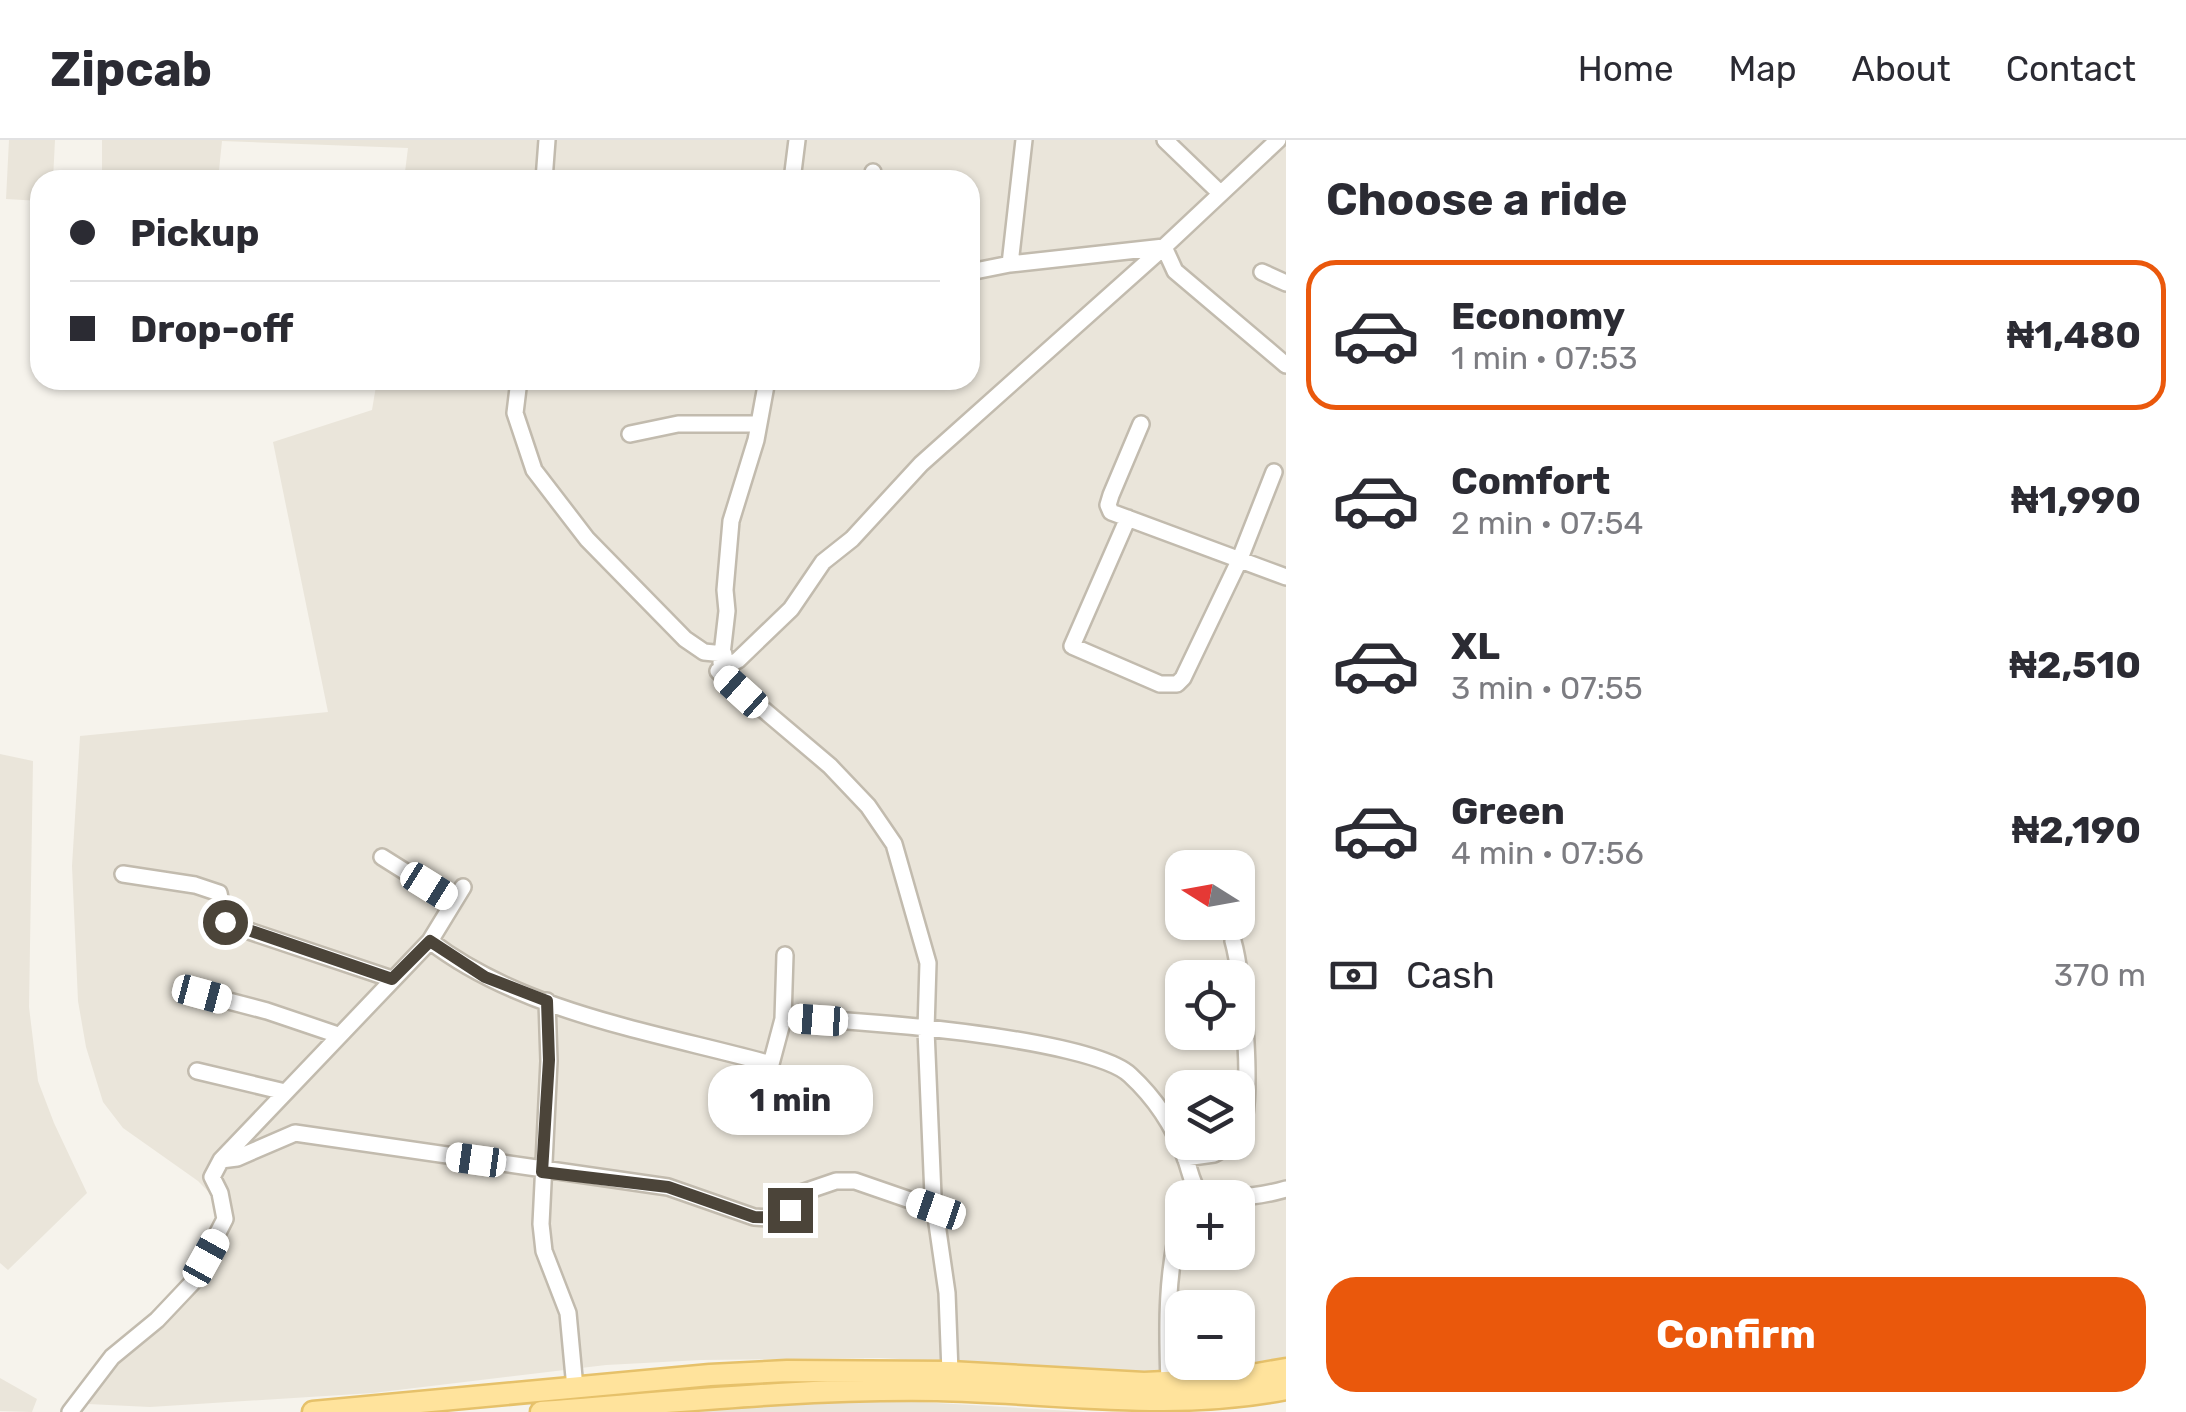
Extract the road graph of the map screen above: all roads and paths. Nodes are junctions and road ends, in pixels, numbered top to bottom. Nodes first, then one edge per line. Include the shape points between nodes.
1 (547, 140) edge
2 (797, 140) edge
3 (1024, 140) edge
4 (1165, 140) edge
5 (1278, 140) edge
6 (1264, 154) junction
7 (1286, 158) edge
8 (545, 170) edge
9 (793, 170) edge
10 (1219, 192) junction
11 (1164, 247) junction
12 (1010, 264) junction
13 (980, 270) edge
14 (1262, 272) dead end
15 (1286, 284) edge
16 (1286, 365) edge
17 (518, 390) edge
18 (765, 390) edge
19 (759, 424) junction
20 (1142, 424) dead end
21 (630, 434) dead end
22 (1274, 472) dead end
23 (1128, 518) junction
24 (1239, 561) junction
25 (1286, 577) edge
26 (724, 654) junction
27 (718, 671) junction
28 (382, 857) dead end
29 (123, 874) dead end
30 (463, 886) dead end
31 (452, 901) junction
32 (430, 941) junction
33 (1233, 941) dead end
34 (785, 955) dead end
35 (392, 979) junction
36 (202, 994) dead end
37 (547, 1001) junction
38 (783, 1019) junction
39 (926, 1030) junction
40 (338, 1036) junction
41 (770, 1064) junction
42 (197, 1070) dead end
43 (1246, 1070) edge
44 (285, 1092) junction
45 (769, 1116) dead end
46 (1165, 1116) edge
47 (221, 1160) junction
48 (542, 1172) junction
49 (1286, 1188) edge
50 (1255, 1195) edge
51 (936, 1209) junction
52 (1173, 1270) edge
53 (1286, 1370) edge
54 (950, 1372) junction
55 (1169, 1382) junction
56 (575, 1388) junction
57 (1286, 1390) edge
58 (482, 1404) edge
59 (1211, 1405) edge
60 (641, 1408) edge
61 (70, 1412) edge
62 (313, 1412) edge
63 (542, 1412) edge

1 - 8 street
2 - 9 street
3 - 12 street
4 - 10 street
5 - 6 street
6 - 7 street
6 - 10 street
10 - 11 street
11 - 12 street
11 - 16 street via 1174,271
11 - 27 street via 921,464 823,562 791,609
12 - 13 street
14 - 15 street
17 - 26 street via 515,413 534,470 587,539 685,639 704,652
18 - 19 street
19 - 21 street via 678,424
19 - 26 street via 730,521
20 - 23 street via 1108,505
22 - 24 street
23 - 24 street
23 - 24 street via 1072,646 1160,684 1183,678
24 - 25 street
26 - 27 street
27 - 39 street via 830,766 894,844 928,963
28 - 31 street
29 - 35 street via 219,893 225,922
30 - 31 street
31 - 32 street
32 - 35 street
32 - 37 street via 485,977
33 - 43 street
34 - 38 street
35 - 40 street
36 - 40 street
37 - 41 street
37 - 48 street
38 - 39 street
38 - 41 street
39 - 46 street via 1060,1047 1116,1065
39 - 51 street
40 - 44 street
41 - 45 street
42 - 44 street
44 - 47 street
47 - 48 street via 295,1133
47 - 61 street via 212,1177 225,1220 192,1283 112,1357
48 - 51 street via 668,1187 775,1220 785,1218 798,1194 836,1181 855,1180
48 - 56 street via 544,1251 568,1313
49 - 50 street
51 - 54 street
52 - 55 street
53 - 55 main road
54 - 55 main road
54 - 56 main road via 768,1372
56 - 58 main road
57 - 59 main road
58 - 62 main road
59 - 60 main road via 873,1390 788,1391
60 - 63 main road

